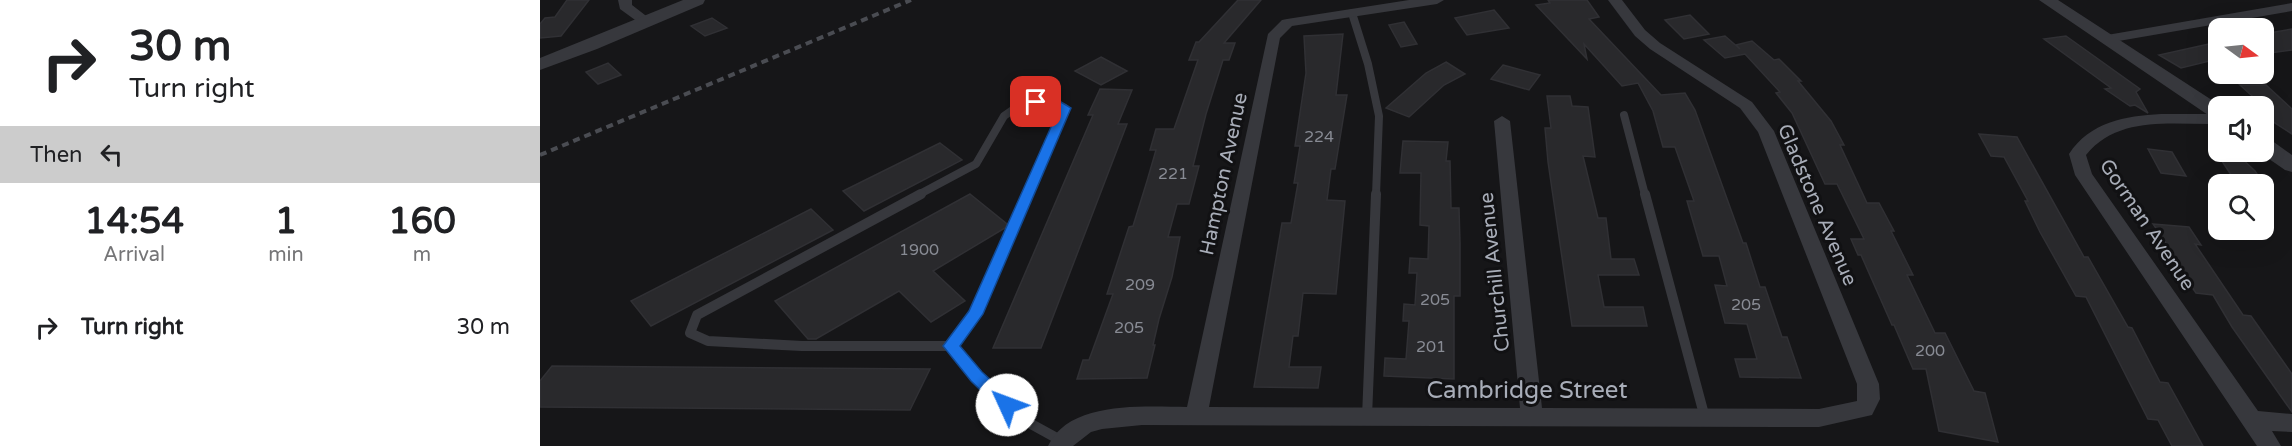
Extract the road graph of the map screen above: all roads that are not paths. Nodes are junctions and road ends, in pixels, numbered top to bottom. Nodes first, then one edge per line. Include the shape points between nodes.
1 (625, 0) edge
2 (697, 0) edge
3 (1437, 0) edge
4 (1615, 0) edge
5 (2047, 0) edge
6 (1349, 6) edge
7 (2292, 7) edge
8 (647, 22) junction
9 (2107, 39) junction
10 (540, 64) edge
11 (2208, 106) edge
12 (1624, 115) dead end
13 (2208, 120) edge
14 (1502, 121) dead end
15 (2274, 152) edge
16 (2292, 165) edge
17 (951, 346) junction
18 (1857, 411) joint
19 (1196, 416) junction
20 (1367, 417) junction
21 (1532, 417) junction
22 (1705, 418) junction
23 (2252, 420) junction
24 (2292, 423) edge
25 (1060, 444) edge
26 (2270, 446) edge

1 - 8 street via 625,6
2 - 8 street
3 - 6 street, Hampton Avenue
4 - 18 street, Gladstone Avenue via 1640,33 1746,105 1766,131 1868,384 1869,399
5 - 9 street
6 - 19 street, Hampton Avenue via 1287,24 1273,38
6 - 20 lane via 1359,29 1379,117
7 - 9 street
8 - 10 street
9 - 11 street
12 - 22 lane
13 - 23 street, Gorman Avenue via 2129,121 2097,132 2077,154 2084,175
14 - 21 street, Churchill Avenue
15 - 16 street
17 - 17 lane via 975,314 1065,108 1052,102 1014,109 1004,116 976,164 697,315 690,333 708,341 802,346
17 - 25 lane via 1022,419
18 - 22 street, Cambridge Street via 1819,418
19 - 20 street, Cambridge Street
19 - 25 street, Cambridge Street via 1106,418 1079,428
20 - 21 street, Cambridge Street
21 - 22 street, Cambridge Street
23 - 24 street
23 - 26 street, Gorman Avenue

